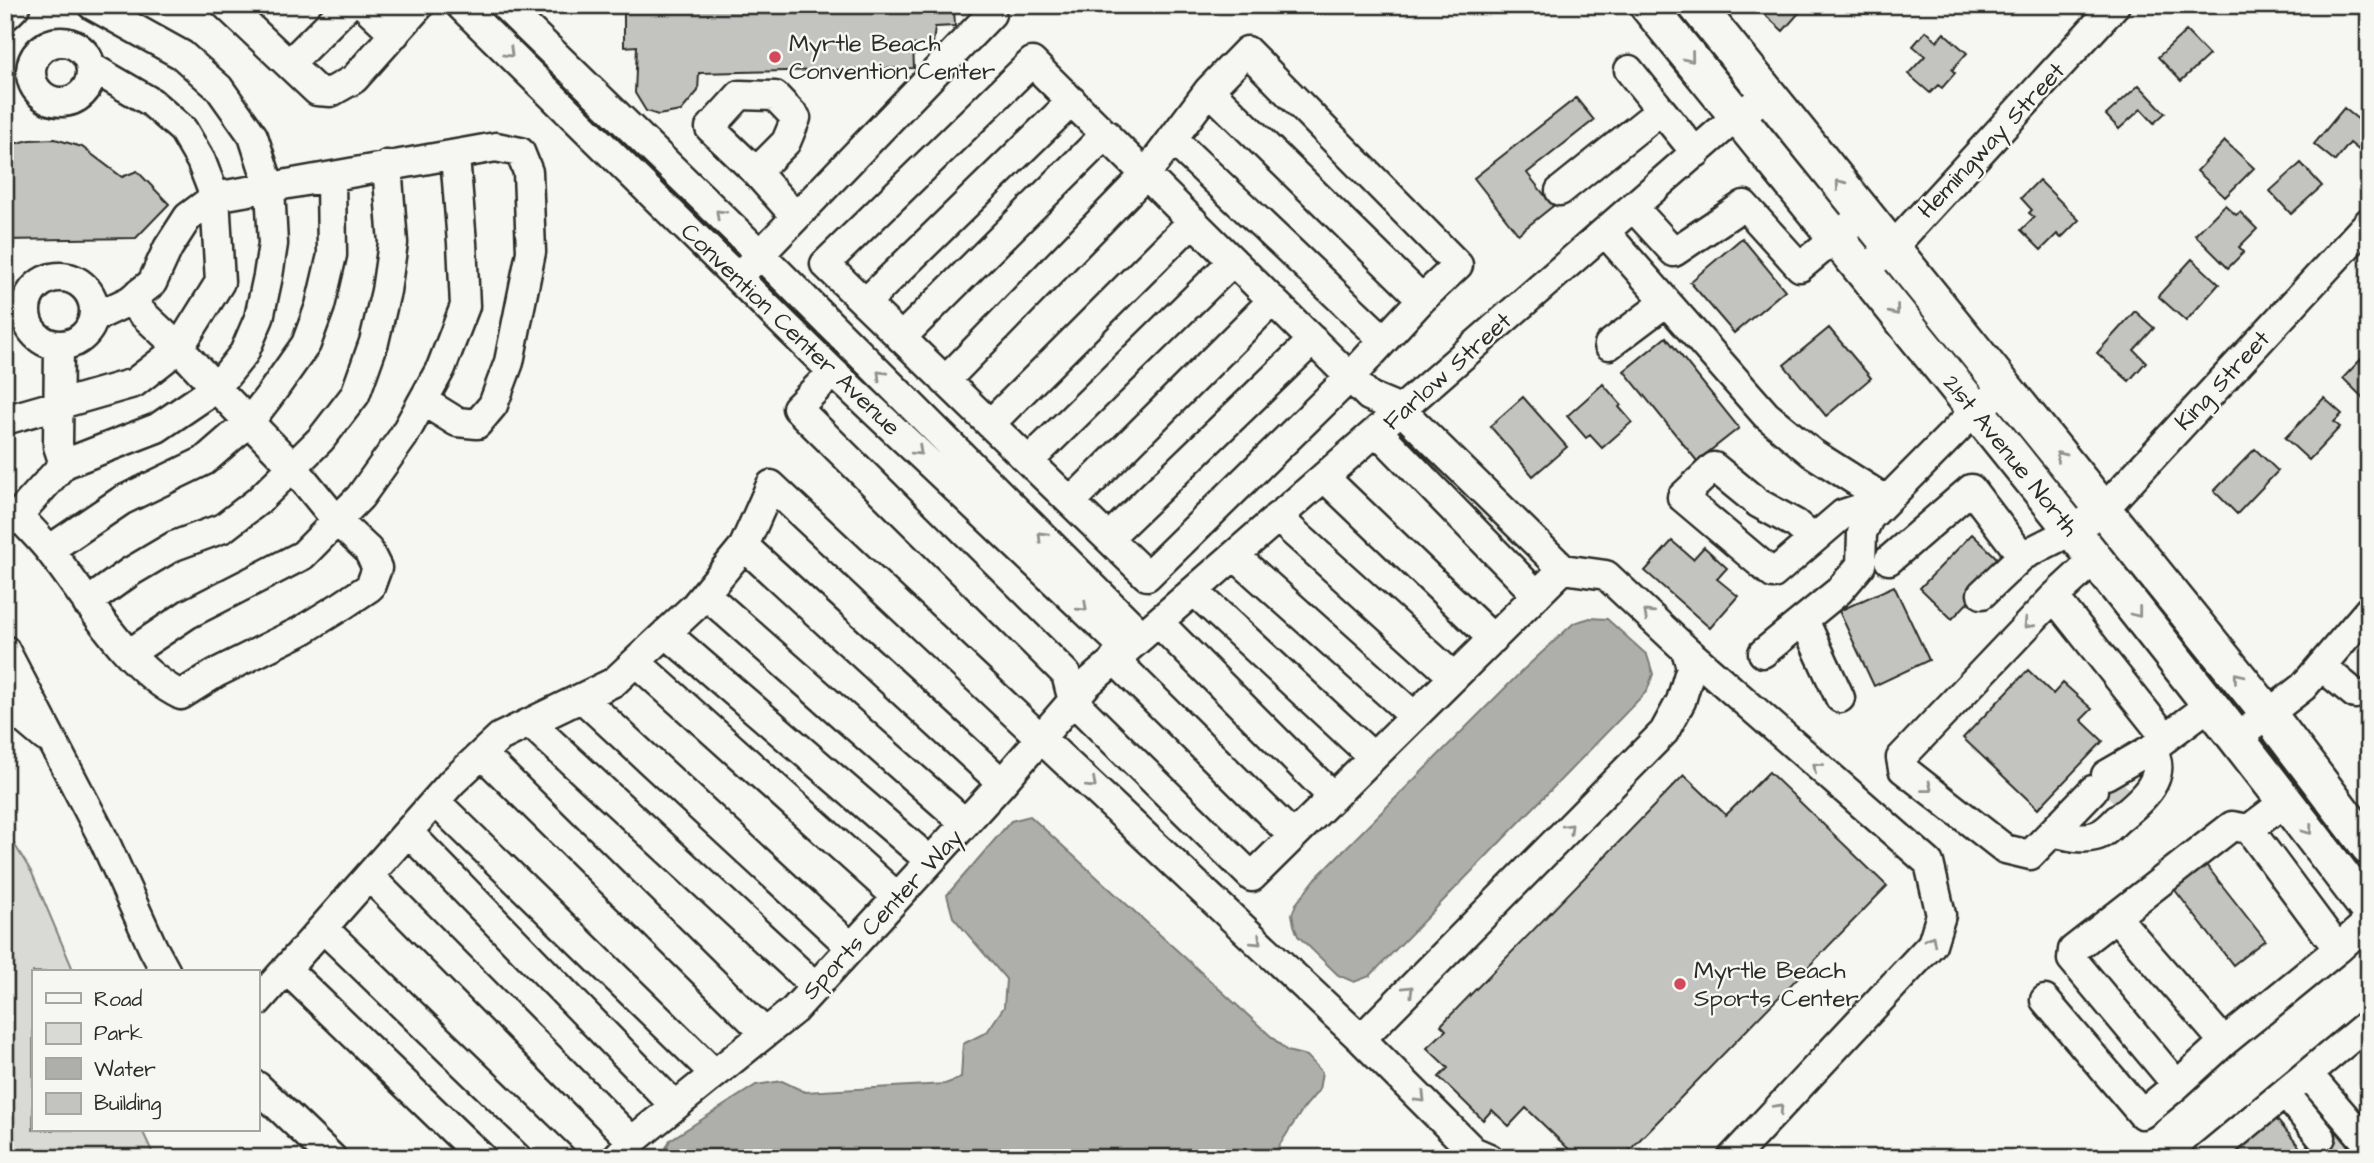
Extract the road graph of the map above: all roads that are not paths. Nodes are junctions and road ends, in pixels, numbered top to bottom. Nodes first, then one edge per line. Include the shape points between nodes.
1 (12, 5) edge
2 (92, 5) edge
3 (226, 5) edge
4 (348, 5) edge
5 (364, 5) edge
6 (420, 5) edge
7 (460, 5) edge
8 (504, 5) edge
9 (992, 5) edge
10 (1647, 5) edge
11 (1696, 5) edge
12 (2115, 5) edge
13 (5, 12) edge
14 (395, 34) junction
15 (72, 44) junction
16 (289, 64) junction
17 (91, 67) junction
18 (1629, 71) dead end
19 (1209, 90) junction
20 (1768, 95) junction
21 (1072, 101) junction
22 (1661, 110) junction
23 (1737, 116) junction
24 (1105, 134) junction
25 (1172, 138) junction
26 (1696, 153) junction
27 (455, 156) junction
28 (387, 165) junction
29 (756, 172) dead end
30 (1146, 174) junction
31 (331, 177) junction
32 (270, 188) junction
33 (1560, 191) dead end
34 (215, 197) junction
35 (1633, 207) junction
36 (1864, 214) junction
37 (795, 216) junction
38 (1193, 221) junction
39 (2369, 222) edge
40 (1605, 232) junction
41 (1836, 237) junction
42 (1892, 248) junction
43 (759, 253) junction
44 (1233, 261) junction
45 (1863, 270) junction
46 (738, 278) junction
47 (1422, 299) junction
48 (1273, 300) junction
49 (129, 301) junction
50 (1666, 302) junction
51 (865, 303) junction
52 (95, 317) junction
53 (901, 338) junction
54 (1313, 340) junction
55 (1384, 340) junction
56 (1609, 345) dead end
57 (59, 346) junction
58 (179, 348) junction
59 (833, 372) junction
60 (1350, 377) junction
61 (945, 381) junction
62 (2004, 387) junction
63 (216, 388) junction
64 (423, 401) junction
65 (57, 404) junction
66 (1400, 409) junction
67 (1975, 411) junction
68 (5, 420) edge
69 (250, 421) junction
70 (990, 424) junction
71 (1378, 432) junction
72 (1029, 461) junction
73 (64, 464) junction
74 (293, 467) junction
75 (1324, 477) junction
76 (1885, 500) junction
77 (1071, 502) junction
78 (2103, 510) junction
79 (1277, 517) junction
80 (11, 519) edge
81 (337, 521) junction
82 (2071, 531) junction
83 (1108, 538) junction
84 (1813, 539) dead end
85 (744, 546) junction
86 (49, 550) junction
87 (1235, 556) junction
88 (2022, 556) junction
89 (2095, 559) junction
90 (1889, 560) dead end
91 (1563, 569) junction
92 (1195, 592) junction
93 (705, 594) junction
94 (1982, 594) dead end
95 (1537, 596) junction
96 (2054, 597) junction
97 (87, 603) junction
98 (2369, 610) edge
99 (1804, 620) junction
100 (666, 633) junction
101 (1493, 639) junction
102 (1135, 642) junction
103 (5, 650) edge
104 (1686, 650) junction
105 (130, 653) junction
106 (1763, 653) dead end
107 (636, 662) junction
108 (2321, 666) junction
109 (1454, 677) junction
110 (2364, 693) edge
111 (582, 698) junction
112 (1840, 698) dead end
113 (1073, 701) junction
114 (5, 703) edge
115 (2210, 705) junction
116 (2269, 715) junction
117 (1415, 716) junction
118 (530, 723) junction
119 (1042, 738) junction
120 (2236, 739) junction
121 (2158, 744) junction
122 (55, 746) junction
123 (482, 754) junction
124 (1373, 757) junction
125 (1002, 783) junction
126 (1333, 797) junction
127 (435, 801) junction
128 (2286, 801) junction
129 (965, 823) junction
130 (2249, 829) junction
131 (408, 832) junction
132 (2052, 832) junction
133 (1293, 836) junction
134 (2369, 847) edge
135 (930, 861) junction
136 (369, 876) junction
137 (897, 897) junction
138 (2369, 911) edge
139 (2116, 917) junction
140 (2369, 921) edge
141 (323, 928) junction
142 (851, 947) junction
143 (2338, 949) junction
144 (165, 970) edge
145 (286, 970) junction
146 (816, 986) junction
147 (259, 1000) edge
148 (2045, 1000) dead end
149 (765, 1033) junction
150 (2365, 1036) edge
151 (1361, 1039) junction
152 (2224, 1042) junction
153 (715, 1074) junction
154 (2308, 1074) junction
155 (2177, 1085) junction
156 (259, 1088) edge
157 (2285, 1093) junction
158 (676, 1106) junction
159 (2320, 1137) tunnel mouth
160 (2369, 1145) edge
161 (624, 1149) edge
162 (332, 1158) edge
163 (482, 1158) edge
164 (561, 1158) edge
165 (1489, 1158) edge
166 (1732, 1158) edge
167 (2206, 1158) edge

1 - 13 main road
2 - 15 street
2 - 32 street via 182,55 219,89 253,136
3 - 16 street
4 - 16 street
5 - 14 street
6 - 14 street
7 -> 46 street, Convention Center Avenue
43 -> 8 street, Convention Center Avenue
9 - 37 street via 991,14
10 -> 23 main road, 21st Avenue North
11 - 20 main road, 21st Avenue North
12 - 42 street, Hemingway Street
14 - 16 street via 354,79 331,92 317,91
15 - 17 street via 81,49
15 - 17 street via 53,43 37,54 31,72 37,90 54,101 73,99 87,86
17 - 34 street via 151,102 183,130
18 - 22 street
19 - 25 street
19 - 47 street
19 - 47 street via 1247,51 1458,265
20 - 23 street, Farlow Street
36 -> 20 main road, 21st Avenue North
21 - 24 street
21 - 51 street
21 - 51 street via 1032,62 825,264
22 - 26 street
22 - 33 street
23 - 26 street, Farlow Street
23 - 41 main road, 21st Avenue North
24 - 30 street
24 - 53 street
25 - 30 street
25 - 55 street
26 - 35 street, Farlow Street
27 - 28 street
27 - 64 street via 464,306
27 - 64 street via 496,147 520,152 528,173 531,252 509,362 493,405 477,424 457,422
28 - 31 street
28 - 74 street via 393,243 374,342 355,396
29 - 37 street
30 - 38 street
30 - 61 street
31 - 32 street
31 - 69 street via 332,255 320,306 306,344
32 - 34 street
32 - 63 street via 273,244 259,318 244,354
34 - 49 street via 188,217 152,283
34 - 58 street via 220,282
35 - 40 street, Farlow Street
35 - 41 street via 1674,252 1744,205 1800,267
36 - 41 street
36 - 42 main road, 21st Avenue North
37 - 43 street
38 - 44 street
38 - 70 street
39 - 78 street, King Street
40 - 50 street
40 - 66 street, Farlow Street
41 - 45 main road, 21st Avenue North
42 - 45 street, Hemingway Street
42 - 62 main road, 21st Avenue North
43 - 46 street
102 -> 43 street, Convention Center Avenue
44 - 48 street
44 - 72 street
45 -> 67 main road, 21st Avenue North
46 - 59 street, Convention Center Avenue
47 - 55 street
48 - 54 street
48 - 77 street
49 - 52 street
49 - 58 street
50 - 56 street
50 - 76 street via 1766,415 1812,453
51 - 53 street
52 - 57 street via 78,341
52 - 57 street via 90,293 72,278 48,278 38,284 26,304 30,328 37,337
53 - 61 street
54 - 60 street
54 - 83 street
55 - 60 street
57 - 65 street
58 - 63 street
58 - 65 street via 134,383
59 -> 102 street, Convention Center Avenue
59 - 113 street via 797,408 1066,674
60 - 66 street via 1369,396
60 - 83 street via 1147,576
61 - 70 street
62 - 67 street
78 -> 62 main road, 21st Avenue North
63 - 69 street
63 - 73 street via 157,428
64 - 81 street via 403,437
65 - 68 street
65 - 73 street via 58,446
66 - 71 street, Farlow Street
66 - 91 street
67 - 76 street
67 - 82 main road, 21st Avenue North
69 - 74 street
69 - 86 street via 204,461 121,501
70 - 72 street
71 - 75 street, Farlow Street
71 - 95 street
72 - 77 street
73 - 80 street
74 - 81 street
74 - 97 street via 223,528 174,546
75 - 79 street, Farlow Street
75 - 101 street
76 - 84 street via 1843,514
76 - 99 street via 1862,533 1861,565
77 - 83 street
78 - 82 street, King Street
116 -> 78 main road, 21st Avenue North
79 - 87 street, Farlow Street
79 - 109 street
80 - 86 street
81 - 105 street via 303,555 188,614
81 - 105 street via 368,550 377,568 370,587 343,605 181,695 162,686
82 - 88 street, King Street
82 - 89 main road, 21st Avenue North
85 - 93 street
85 - 119 street via 771,485
85 - 125 street
86 - 97 street
87 - 92 street, Farlow Street
87 - 117 street
88 - 90 street via 1971,489
88 - 94 street, King Street
89 - 96 street
89 -> 115 main road, 21st Avenue North
91 - 95 street
104 -> 91 street via 1606,575
92 - 102 street, Farlow Street
92 - 124 street
93 - 100 street
93 - 129 street
95 - 101 street
96 - 121 street
96 -> 132 street via 1901,758 1903,769 2005,849 2030,855
97 - 105 street
98 - 108 street
99 - 106 street
99 - 112 street
100 - 107 street
100 - 135 street
101 - 109 street
102 - 113 street, Sports Center Way
102 - 126 street
102 - 133 street
103 - 122 street
151 -> 104 street via 1664,732 1681,701 1691,667
166 -> 104 street via 1932,944 1941,915 1929,863
107 - 111 street via 614,682
107 - 137 street
108 - 110 street
108 - 116 street
109 - 117 street
111 - 118 street
111 - 142 street
113 - 119 street, Sports Center Way
113 - 133 street via 1252,877
114 - 122 street
115 - 120 main road, 21st Avenue North
115 - 121 street
116 - 120 street
116 - 134 main road, 21st Avenue North
117 - 124 street
118 - 123 street via 500,737
118 - 146 street
119 - 125 street, Sports Center Way
119 -> 151 street
120 - 128 main road, 21st Avenue North
121 - 132 street
121 - 132 street via 2157,775 2144,797 2100,835 2085,839
122 - 144 street
123 - 127 street
123 - 149 street
124 - 126 street
125 - 129 street, Sports Center Way
126 - 133 street
127 - 131 street
127 - 153 street
128 - 130 street
128 -> 138 main road, 21st Avenue North
129 - 135 street, Sports Center Way
130 - 139 street via 2232,827
130 - 143 street
131 - 136 street
131 - 158 street
135 - 137 street, Sports Center Way
136 - 141 street
136 - 161 street
137 - 142 street, Sports Center Way
139 - 152 street
139 - 155 street via 2073,950 2072,959
140 - 143 street
141 - 145 street
141 - 164 street
142 - 146 street, Sports Center Way
143 - 152 street
145 - 147 street
145 - 163 street
146 - 149 street, Sports Center Way
148 - 155 street via 2142,1114
149 - 153 street, Sports Center Way
150 - 154 street
151 -> 165 street via 1473,1151
152 - 155 street
153 - 158 street, Sports Center Way
154 - 157 street
154 - 160 street
156 - 162 street
157 - 159 street
157 - 167 street
158 - 161 street, Sports Center Way

